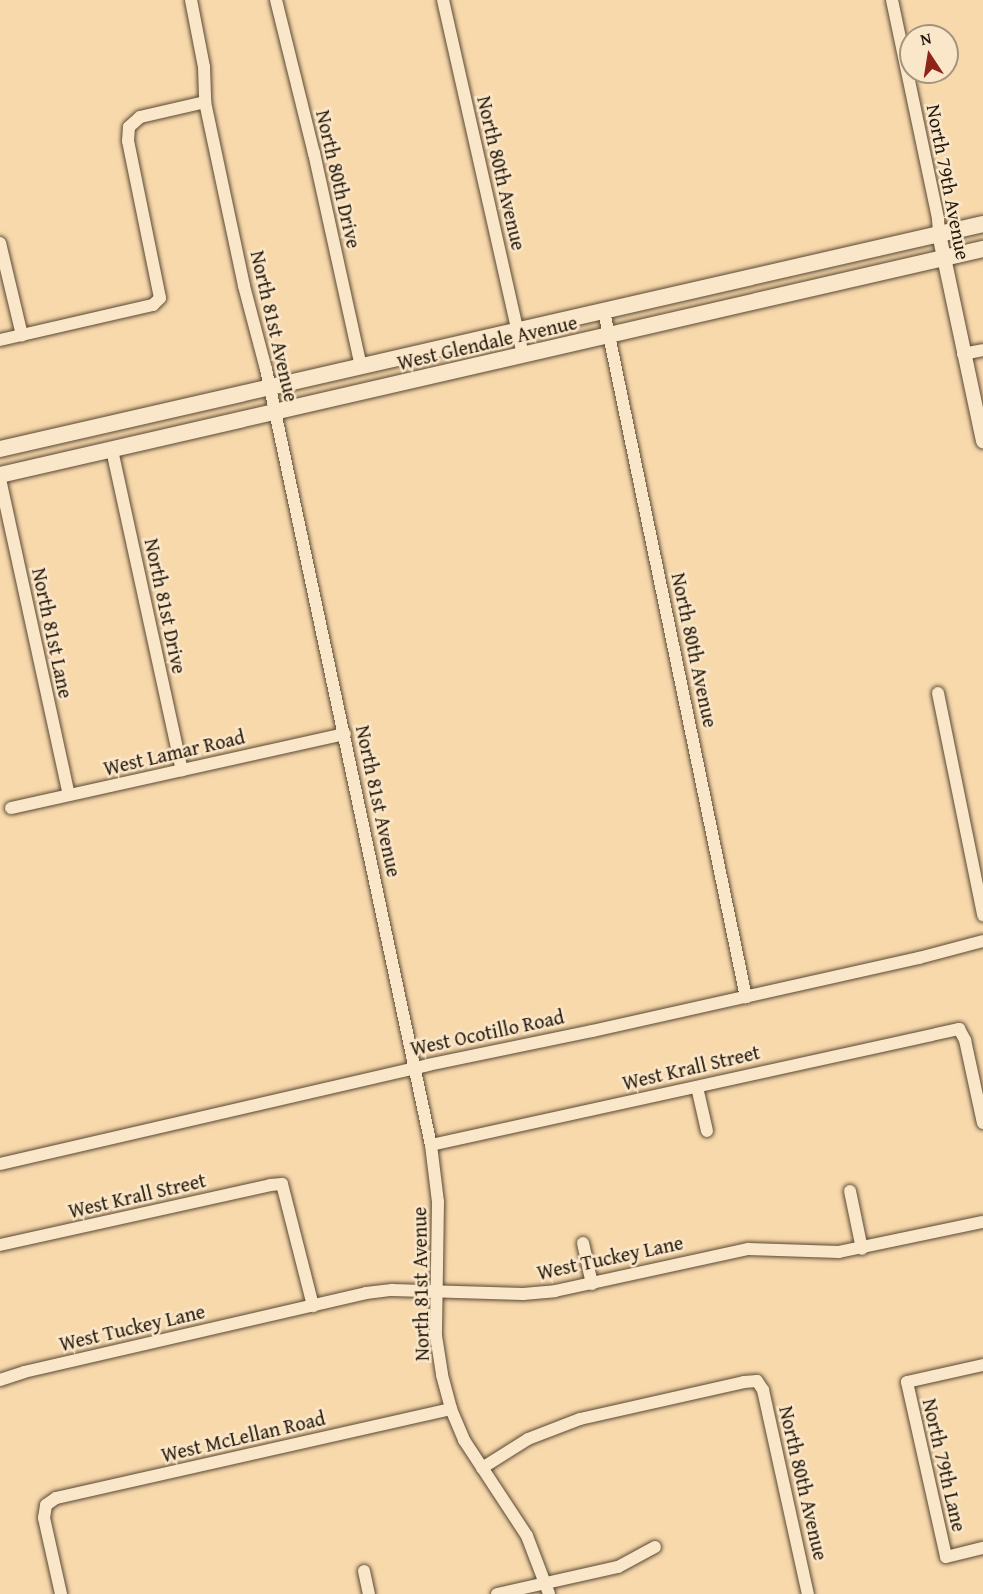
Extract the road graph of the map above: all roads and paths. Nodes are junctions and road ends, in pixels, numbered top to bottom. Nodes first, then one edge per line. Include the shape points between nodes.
1 (191, 0) edge
2 (276, 0) edge
3 (443, 0) edge
4 (892, 0) edge
5 (205, 102) junction
6 (983, 224) edge
7 (939, 234) junction
8 (0, 243) edge
9 (983, 249) edge
10 (943, 258) junction
11 (604, 310) junction
12 (517, 331) junction
13 (22, 335) junction
14 (609, 335) junction
15 (0, 340) edge
16 (983, 350) edge
17 (963, 354) junction
18 (523, 355) junction
19 (361, 367) junction
20 (270, 387) junction
21 (275, 412) junction
22 (983, 441) edge
23 (0, 449) edge
24 (112, 450) junction
25 (0, 477) edge
26 (938, 693) dead end
27 (345, 734) junction
28 (182, 770) junction
29 (69, 795) junction
30 (11, 808) dead end
31 (983, 915) edge
32 (983, 941) edge
33 (746, 997) junction
34 (415, 1068) junction
35 (697, 1086) junction
36 (983, 1123) edge
37 (707, 1131) dead end
38 (431, 1145) junction
39 (0, 1164) edge
40 (850, 1191) dead end
41 (983, 1222) edge
42 (583, 1243) dead end
43 (0, 1245) edge
44 (862, 1249) junction
45 (592, 1284) junction
46 (438, 1291) junction
47 (313, 1306) junction
48 (983, 1365) edge
49 (0, 1380) edge
50 (451, 1409) junction
51 (482, 1468) junction
52 (655, 1547) dead end
53 (983, 1548) edge
54 (364, 1571) dead end
55 (548, 1588) edge
56 (62, 1594) edge
57 (369, 1594) edge
58 (497, 1594) edge
59 (808, 1594) edge

1 - 5 street, North 81st Avenue via 204,67
2 - 19 street, North 80th Drive
3 - 12 street, North 80th Avenue
4 - 7 street, North 79th Avenue
5 - 13 street via 140,117 129,127 128,141 160,298 153,305
5 - 20 street, North 81st Avenue
6 - 7 main road, West Glendale Avenue
7 - 10 street, North 79th Avenue
7 - 11 main road, West Glendale Avenue
8 - 13 street
9 - 10 main road, West Glendale Avenue
10 - 14 main road, West Glendale Avenue
10 - 17 street, North 79th Avenue
11 - 12 main road, West Glendale Avenue
11 - 14 street, North 80th Avenue
12 - 18 street, North 80th Avenue
12 - 19 main road, West Glendale Avenue
13 - 15 street
14 - 18 main road, West Glendale Avenue
14 - 33 street, North 80th Avenue
16 - 17 street
17 - 22 street, North 79th Avenue
18 - 21 main road, West Glendale Avenue
19 - 20 main road, West Glendale Avenue
20 - 21 street, North 81st Avenue
20 - 23 main road, West Glendale Avenue
21 - 24 main road, West Glendale Avenue
21 - 27 street, North 81st Avenue
24 - 25 main road, West Glendale Avenue
24 - 28 street, North 81st Drive
25 - 29 street, North 81st Lane
26 - 31 street
27 - 28 street, West Lamar Road
27 - 34 street, North 81st Avenue
28 - 29 street, West Lamar Road
29 - 30 street, West Lamar Road
32 - 33 street, West Ocotillo Road
33 - 34 street, West Ocotillo Road
34 - 38 street, North 81st Avenue
34 - 39 street, West Ocotillo Road
35 - 36 street, West Krall Street via 959,1029 965,1040
35 - 37 street
35 - 38 street, West Krall Street
38 - 46 street, North 81st Avenue via 438,1202
40 - 44 street
41 - 44 street, West Tuckey Lane
42 - 45 street
43 - 47 street, West Krall Street via 282,1184
44 - 45 street, West Tuckey Lane via 821,1253 748,1249
45 - 46 street, West Tuckey Lane via 524,1294
46 - 47 street, West Tuckey Lane via 383,1291
46 - 50 street, North 81st Avenue via 438,1355
47 - 49 street, West Tuckey Lane
48 - 53 street, North 79th Lane via 907,1382 946,1557
50 - 51 street, North 81st Avenue
50 - 56 street, West McLellan Road via 56,1498 46,1505 44,1518
51 - 55 street, North 81st Avenue via 526,1536
51 - 59 street, North 80th Avenue via 528,1438 580,1419 757,1381 763,1390
52 - 55 street via 618,1567
54 - 57 street
55 - 58 street

